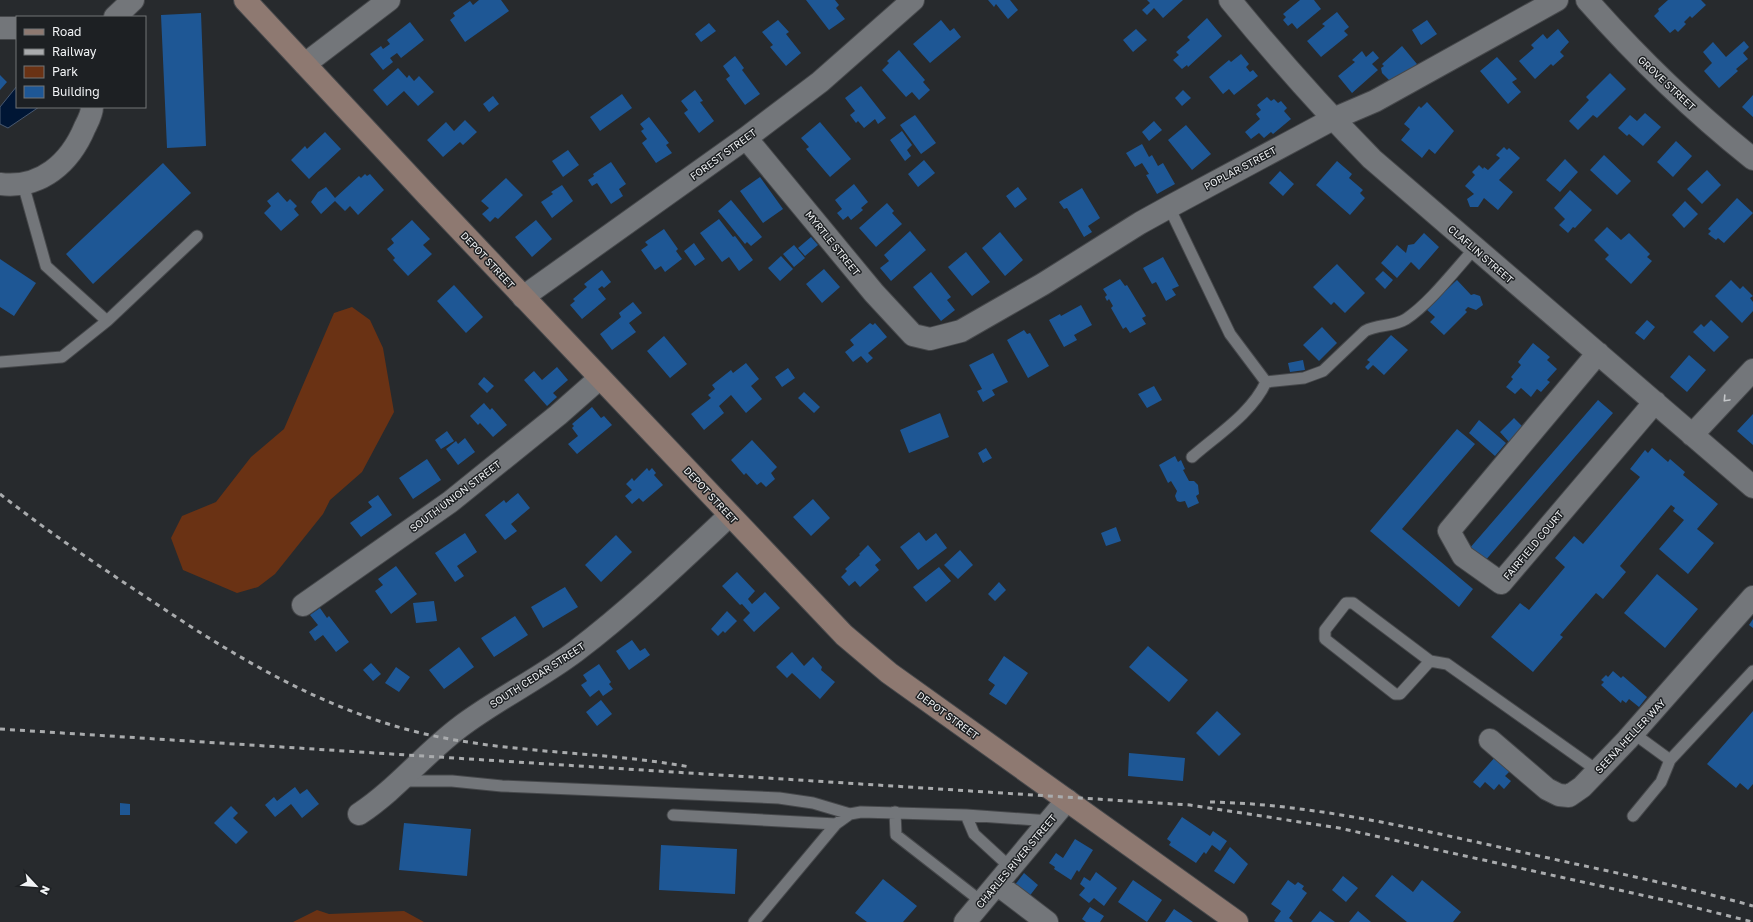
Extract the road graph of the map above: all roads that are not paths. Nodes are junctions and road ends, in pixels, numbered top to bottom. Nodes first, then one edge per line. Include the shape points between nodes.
1 (133, 0) edge
2 (245, 0) edge
3 (389, 0) edge
4 (913, 0) edge
5 (1230, 0) edge
6 (1557, 0) edge
7 (1587, 0) edge
8 (116, 16) edge
9 (0, 28) edge
10 (16, 28) edge
11 (305, 64) junction
12 (92, 108) edge
13 (1333, 119) junction
14 (746, 138) junction
15 (1753, 159) edge
16 (0, 184) edge
17 (23, 184) junction
18 (1169, 207) junction
19 (197, 236) dead end
20 (1475, 248) junction
21 (523, 297) junction
22 (107, 321) junction
23 (927, 338) joint
24 (1598, 353) junction
25 (0, 362) edge
26 (1753, 370) edge
27 (600, 378) junction
28 (1266, 382) junction
29 (1655, 402) junction
30 (1692, 435) junction
31 (1192, 457) dead end
32 (1753, 487) edge
33 (730, 515) junction
34 (1753, 598) edge
35 (303, 605) dead end
36 (1430, 661) junction
37 (1753, 671) edge
38 (1633, 733) junction
39 (1490, 740) dead end
40 (1670, 760) junction
41 (1598, 771) junction
42 (402, 781) junction
43 (1067, 800) junction
44 (895, 812) junction
45 (359, 814) dead end
46 (850, 814) junction
47 (674, 815) dead end
48 (966, 815) junction
49 (1634, 816) dead end
50 (1050, 821) junction
51 (836, 824) junction
52 (1004, 876) junction
53 (982, 902) junction
54 (1228, 920) edge
55 (754, 922) edge
56 (965, 922) edge
57 (1047, 922) edge

1 - 8 street
2 - 11 main road, DEPOT STREET
3 - 11 street
4 - 14 street, FOREST STREET via 820,82
5 - 13 street, CLAFLIN STREET via 1268,47
6 - 13 street, POPLAR STREET via 1375,102
7 - 15 street, GROVE STREET via 1622,40 1681,98
9 - 10 street
11 - 21 main road, DEPOT STREET
12 - 17 street via 80,142 71,154 60,166 35,181
13 - 18 street, POPLAR STREET
13 - 20 street, CLAFLIN STREET via 1372,159
14 - 21 street, FOREST STREET
14 - 23 street, MYRTLE STREET via 879,298 913,335
16 - 17 street
17 - 22 lane via 46,266
18 - 23 street, POPLAR STREET via 961,331 930,340
18 - 28 lane via 1230,334
19 - 22 lane
20 - 24 street, CLAFLIN STREET
20 - 28 lane via 1406,319 1365,331 1323,372 1304,378
21 - 27 main road, DEPOT STREET
22 - 25 lane via 62,357
24 - 29 street, CLAFLIN STREET
24 - 29 street, FAIRFIELD COURT via 1449,531 1463,556 1501,583
26 -> 30 street
27 - 33 main road, DEPOT STREET
27 - 35 street, SOUTH UNION STREET via 450,502
28 - 31 lane via 1261,394 1242,414
29 - 30 street, CLAFLIN STREET
30 - 32 street, CLAFLIN STREET
33 - 42 street, SOUTH CEDAR STREET via 621,616 570,655 466,722 437,746
33 - 43 main road, DEPOT STREET via 833,624 866,654
34 - 38 street, SEENA HELLER WAY
36 - 36 lane via 1353,603 1346,603 1325,630 1325,639 1395,694 1400,694
36 - 41 lane via 1447,664
37 - 40 lane
38 - 40 lane
38 - 41 street, SEENA HELLER WAY
39 - 41 street, SEENA HELLER WAY via 1547,788 1559,795 1569,796
40 - 49 lane via 1661,782
42 - 45 street, SOUTH CEDAR STREET
42 - 46 lane via 452,781 502,786 779,798 813,803
43 - 50 street, CHARLES RIVER STREET
43 - 54 main road, DEPOT STREET
44 - 46 lane
44 - 48 lane
44 - 53 lane via 896,835
46 - 51 lane
47 - 51 lane
48 - 50 lane
48 - 52 lane via 974,834
50 - 52 street, CHARLES RIVER STREET
51 - 55 lane
52 - 53 street, CHARLES RIVER STREET
52 - 57 street
53 - 56 street, CHARLES RIVER STREET

